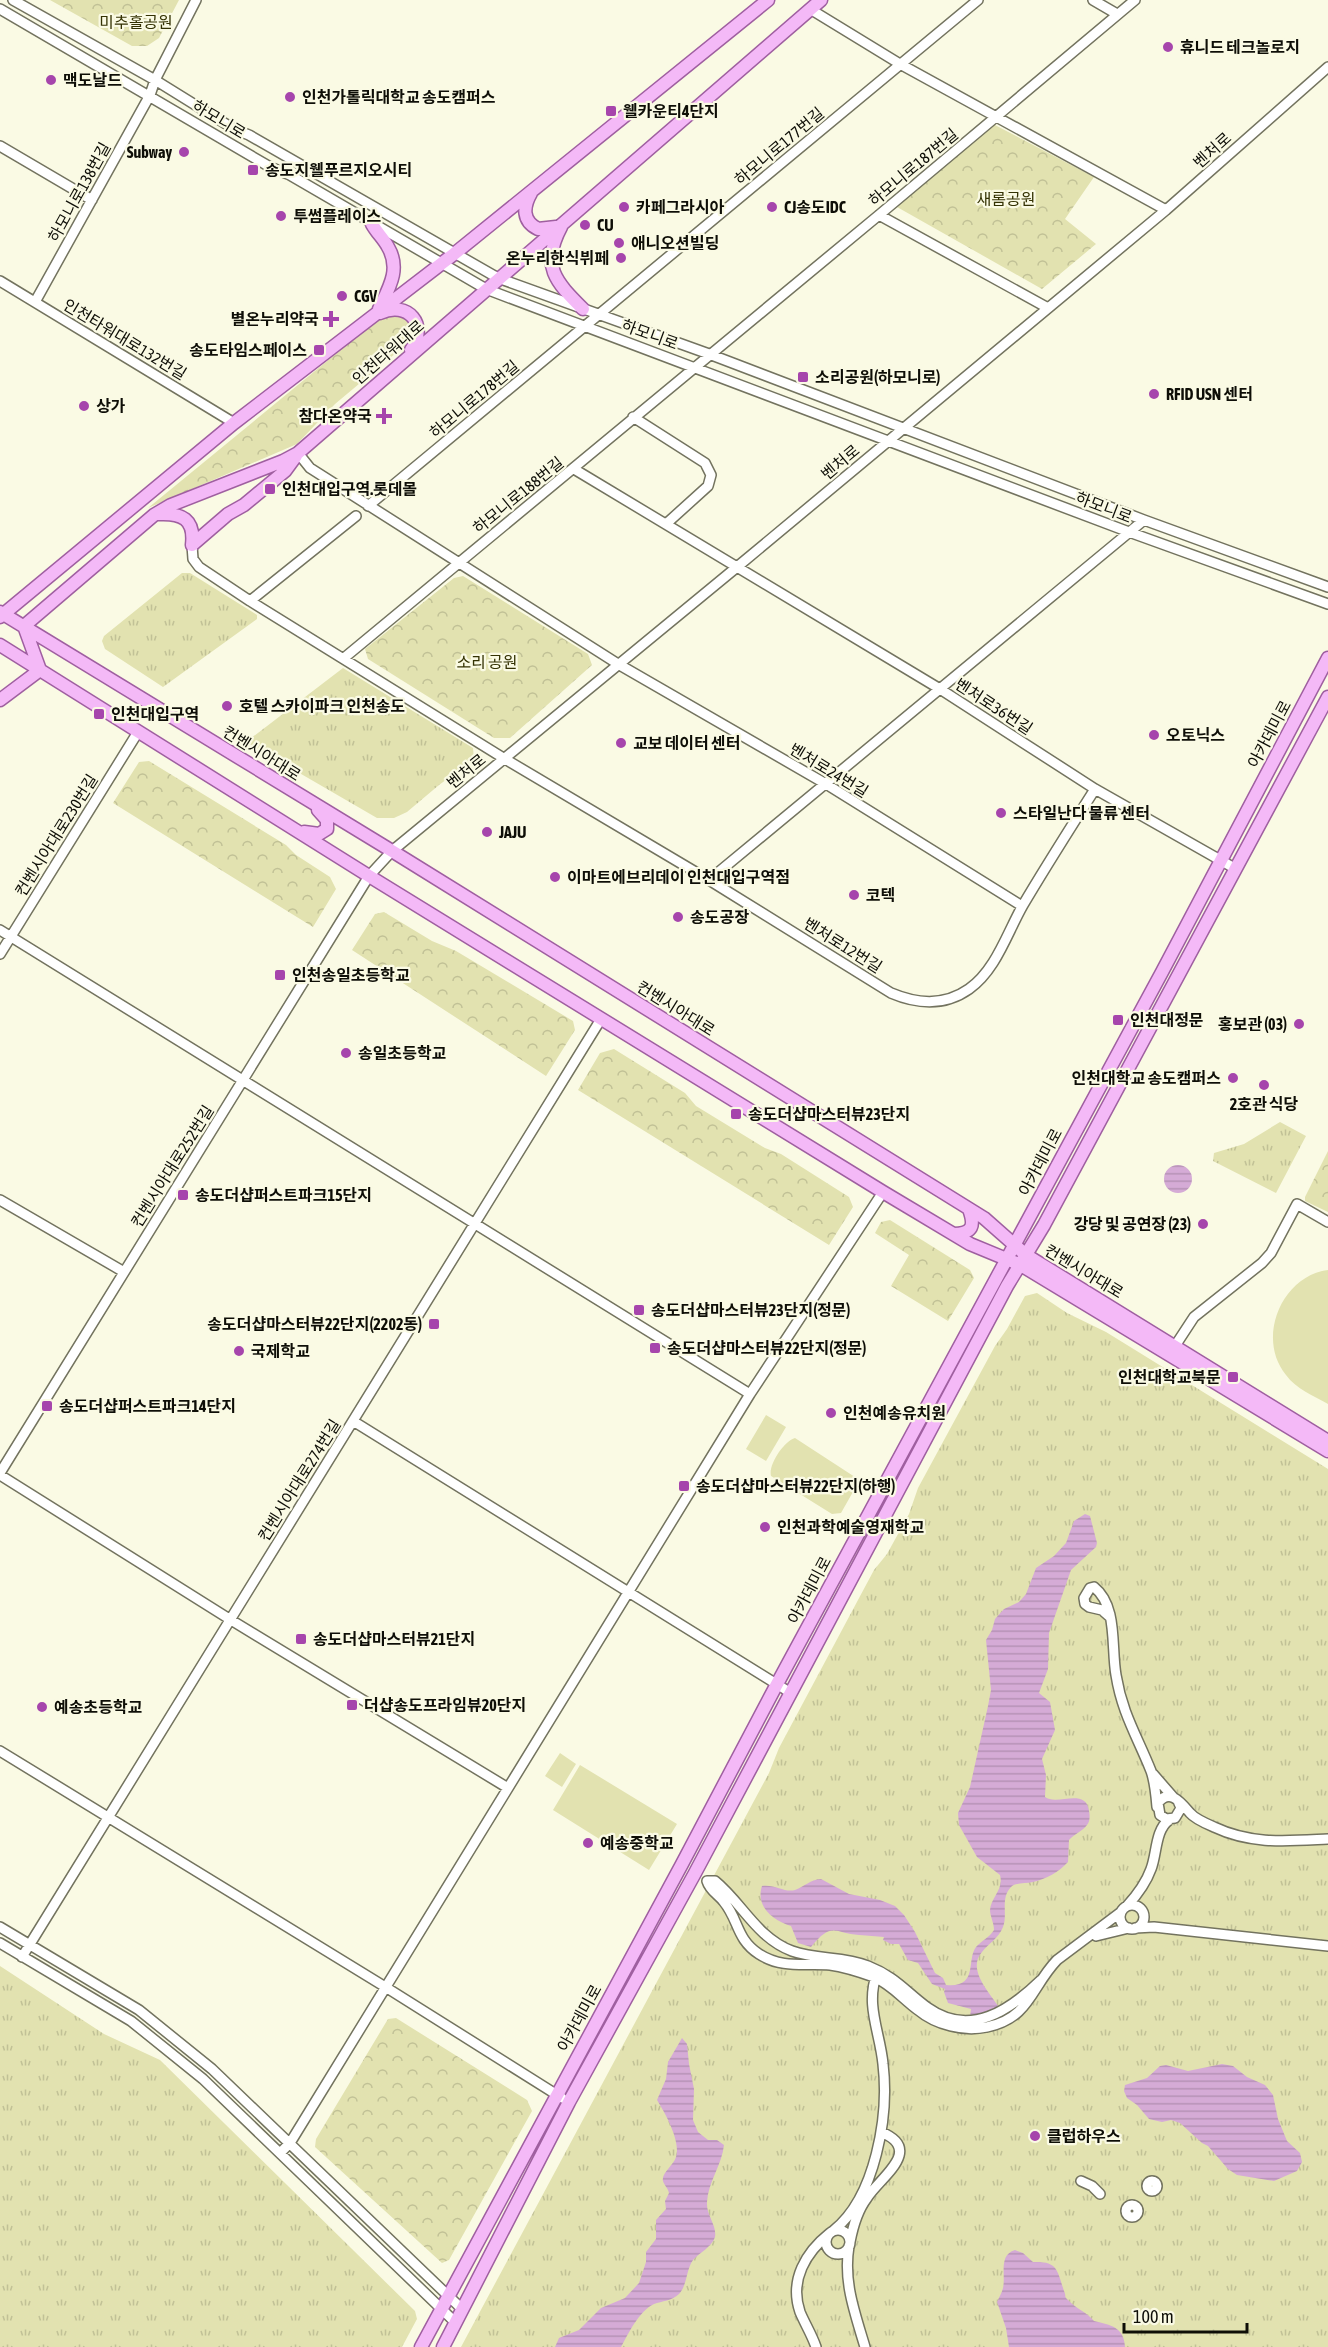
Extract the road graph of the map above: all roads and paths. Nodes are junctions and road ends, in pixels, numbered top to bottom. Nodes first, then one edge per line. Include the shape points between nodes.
1 (13, 0) edge
2 (196, 0) edge
3 (768, 0) edge
4 (821, 0) edge
5 (978, 0) edge
6 (1093, 0) edge
7 (1135, 0) edge
8 (0, 9) edge
9 (810, 9) junction
10 (1117, 14) junction
11 (900, 64) junction
12 (1326, 72) edge
13 (155, 80) junction
14 (150, 95) junction
15 (996, 117) junction
16 (0, 146) edge
17 (534, 190) junction
18 (92, 200) junction
19 (1166, 210) junction
20 (879, 215) junction
21 (561, 223) junction
22 (372, 224) junction
23 (454, 254) junction
24 (442, 263) junction
25 (498, 278) junction
26 (0, 281) edge
27 (486, 289) junction
28 (35, 302) junction
29 (1048, 308) junction
30 (583, 309) junction
31 (374, 315) junction
32 (599, 315) junction
33 (585, 326) junction
34 (709, 354) junction
35 (398, 365) junction
36 (694, 366) junction
37 (633, 417) junction
38 (234, 423) junction
39 (903, 429) junction
40 (889, 441) junction
41 (298, 453) junction
42 (574, 469) junction
43 (368, 506) junction
44 (154, 515) junction
45 (356, 516) dead end
46 (1144, 520) junction
47 (666, 524) junction
48 (192, 528) junction
49 (208, 531) junction
50 (1129, 532) junction
51 (192, 545) junction
52 (460, 562) junction
53 (737, 567) junction
54 (1328, 587) edge
55 (250, 601) junction
56 (1328, 604) edge
57 (1, 615) edge
58 (24, 626) junction
59 (0, 645) edge
60 (344, 658) junction
61 (1328, 658) edge
62 (618, 664) junction
63 (40, 670) junction
64 (940, 689) junction
65 (1328, 697) edge
66 (0, 700) edge
67 (138, 732) junction
68 (505, 759) junction
69 (826, 784) junction
70 (1095, 789) junction
71 (309, 801) junction
72 (294, 829) junction
73 (392, 851) junction
74 (1220, 861) junction
75 (1236, 869) junction
76 (369, 876) junction
77 (709, 880) junction
78 (1022, 906) junction
79 (0, 930) edge
80 (11, 936) junction
81 (0, 954) edge
82 (602, 1019) junction
83 (243, 1080) junction
84 (883, 1192) junction
85 (0, 1200) edge
86 (969, 1209) junction
87 (1328, 1221) edge
88 (475, 1223) junction
89 (954, 1234) junction
90 (1015, 1244) junction
91 (1006, 1260) junction
92 (1024, 1260) junction
93 (124, 1272) junction
94 (1175, 1346) junction
95 (750, 1394) junction
96 (353, 1421) junction
97 (1328, 1441) edge
98 (1328, 1451) edge
99 (0, 1474) edge
100 (628, 1592) junction
101 (1110, 1617) dead end
102 (231, 1620) junction
103 (777, 1684) junction
104 (791, 1693) junction
105 (0, 1751) edge
106 (1151, 1772) junction
107 (508, 1788) junction
108 (1176, 1799) junction
109 (1157, 1809) junction
110 (1190, 1814) junction
111 (109, 1818) junction
112 (1174, 1818) junction
113 (1159, 1837) junction
114 (1328, 1839) edge
115 (1137, 1895) junction
116 (1138, 1907) junction
117 (1124, 1909) junction
118 (1144, 1917) junction
119 (755, 1926) junction
120 (0, 1927) edge
121 (1154, 1927) junction
122 (1132, 1928) junction
123 (741, 1937) junction
124 (1088, 1939) junction
125 (0, 1943) edge
126 (777, 1944) junction
127 (29, 1945) junction
128 (1328, 1946) edge
129 (22, 1957) junction
130 (770, 1960) junction
131 (877, 1974) junction
132 (387, 1988) junction
133 (557, 2094) junction
134 (569, 2102) junction
135 (881, 2132) junction
136 (290, 2143) junction
137 (280, 2153) junction
138 (1081, 2181) dead end
139 (1100, 2194) dead end
140 (832, 2232) junction
141 (849, 2244) junction
142 (811, 2250) junction
143 (833, 2252) junction
144 (847, 2265) junction
145 (448, 2296) junction
146 (441, 2308) junction
147 (463, 2310) junction
148 (456, 2323) junction
149 (421, 2347) edge
150 (443, 2347) edge
151 (816, 2347) edge
152 (865, 2347) edge

1 - 13 street, 하모니로
2 - 13 street, 하모니로138번길
3 - 17 main road
4 - 9 main road, 인천타워대로
5 - 11 street, 하모니로177번길
6 - 10 street
7 - 10 street, 하모니로187번길
8 - 14 street, 하모니로
9 - 11 street
9 - 21 main road, 인천타워대로
10 - 15 street, 하모니로187번길
11 - 15 street
11 - 32 street, 하모니로177번길
12 - 19 street, 벤처로
13 - 14 street, 하모니로138번길
13 - 23 street, 하모니로
14 - 18 street, 하모니로138번길
14 - 22 street, 하모니로
15 - 19 street
15 - 20 street, 하모니로187번길
16 - 18 street
17 - 21 main road via 525,206 528,221 538,229
17 - 23 main road
18 - 28 street, 하모니로138번길
19 - 29 street, 벤처로
20 - 29 street
20 - 34 street, 하모니로187번길
21 - 25 main road, 인천타워대로
21 - 30 main road via 553,243 553,273
22 - 24 street, 하모니로
22 - 31 main road via 387,245 394,265 394,278
23 - 24 main road
23 - 25 street, 하모니로
24 - 27 street, 하모니로
24 - 31 main road
25 - 27 main road, 인천타워대로
25 - 30 street, 하모니로
26 - 28 street, 인천타워대로132번길
27 - 33 street, 하모니로
27 - 35 main road, 인천타워대로
28 - 38 street, 인천타워대로132번길
29 - 39 street, 벤처로
30 - 32 street, 하모니로
31 - 35 main road via 396,309 414,318 416,339
31 - 38 main road
32 - 33 street, 하모니로178번길
32 - 34 street, 하모니로
33 - 36 street, 하모니로
33 - 43 street, 하모니로178번길
34 - 36 street, 하모니로188번길
34 - 39 street, 하모니로
35 - 41 main road, 인천타워대로
36 - 37 street, 하모니로188번길
36 - 40 street, 하모니로
37 - 42 street, 하모니로188번길
37 - 47 street via 705,463 711,474 708,486
38 - 57 main road
39 - 40 street, 벤처로
39 - 46 street, 하모니로
40 - 50 street, 하모니로
40 - 53 street, 벤처로
41 - 43 street, 벤처로24번길 via 310,468
41 - 44 main road, 인천타워대로
41 - 49 main road via 285,471
42 - 47 street, 벤처로36번길
42 - 52 street, 하모니로188번길
43 - 52 street, 벤처로24번길
44 - 48 main road via 180,515
44 - 58 main road, 인천타워대로
45 - 55 street
46 - 50 street
46 - 54 street, 하모니로
47 - 53 street, 벤처로36번길
48 - 49 main road via 197,532
48 - 51 main road
49 - 51 main road
50 - 56 street, 하모니로
50 - 64 street
51 - 55 street, 벤처로12번길 via 193,559 199,567
52 - 60 street, 하모니로188번길
52 - 62 street, 벤처로24번길
53 - 62 street, 벤처로
53 - 64 street, 벤처로36번길
55 - 60 street, 벤처로12번길
57 - 58 main road, 컨벤시아대로
58 - 63 main road
58 - 71 main road, 컨벤시아대로
59 - 63 main road, 컨벤시아대로
60 - 68 street, 벤처로12번길
61 - 74 main road, 아카데미로
62 - 68 street, 벤처로
62 - 69 street, 벤처로24번길
63 - 66 main road
63 - 67 main road, 컨벤시아대로
64 - 69 street
64 - 70 street, 벤처로36번길
65 - 75 main road, 아카데미로
67 - 72 main road, 컨벤시아대로
67 - 80 street, 컨벤시아대로230번길
68 - 73 street, 벤처로
68 - 77 street, 벤처로12번길
69 - 77 street
69 - 78 street, 벤처로24번길
70 - 74 street, 벤처로36번길
70 - 78 street, 벤처로12번길
71 - 72 main road via 327,820 327,830 311,834
71 - 73 main road, 컨벤시아대로
72 - 76 main road, 컨벤시아대로
73 - 76 street, 벤처로
73 - 86 main road, 컨벤시아대로
74 - 75 street, 벤처로36번길
74 - 90 main road, 아카데미로
75 - 92 main road, 아카데미로
76 - 82 main road, 컨벤시아대로
76 - 83 street, 컨벤시아대로252번길
77 - 78 street, 벤처로12번길 via 891,993 921,1002 945,1000 976,984
79 - 80 street
80 - 81 street, 컨벤시아대로230번길
80 - 83 street
82 - 84 main road, 컨벤시아대로
82 - 88 street, 컨벤시아대로274번길
83 - 88 street
83 - 93 street, 컨벤시아대로252번길
84 - 89 main road, 컨벤시아대로
84 - 95 street
85 - 93 street
86 - 89 main road via 971,1229 965,1234
86 - 90 main road, 컨벤시아대로
87 - 94 street via 1297,1204 1271,1253 1194,1317
88 - 95 street
88 - 96 street, 컨벤시아대로274번길
89 - 91 main road, 컨벤시아대로
90 - 91 main road, 아카데미로
90 - 92 main road, 컨벤시아대로
91 - 92 main road, 컨벤시아대로
91 - 103 main road, 아카데미로
92 - 94 main road, 컨벤시아대로
92 - 98 main road, 컨벤시아대로
92 - 104 main road, 아카데미로 via 1006,1286
93 - 99 street, 컨벤시아대로252번길
94 - 97 main road, 컨벤시아대로
95 - 100 street
96 - 100 street
96 - 102 street, 컨벤시아대로274번길
99 - 102 street
100 - 103 street
100 - 107 street
101 - 106 street via 1120,1694 1131,1730
102 - 107 street
102 - 111 street, 컨벤시아대로274번길
103 - 104 street
103 - 133 main road, 아카데미로
104 - 134 main road, 아카데미로
105 - 111 street
106 - 108 street
106 - 109 street
107 - 132 street
108 - 109 street via 1164,1797
108 - 110 street
108 - 112 street via 1181,1808
109 - 112 street via 1162,1817
109 - 113 street
110 - 112 street
110 - 114 street via 1250,1840
111 - 127 street, 컨벤시아대로274번길
111 - 132 street
112 - 113 street via 1164,1824
113 - 115 street via 1151,1869
115 - 116 street
115 - 117 street
116 - 117 street
116 - 118 street
117 - 122 street via 1121,1920
117 - 124 street
118 - 121 street
118 - 122 street via 1141,1924
119 - 123 street
119 - 123 street via 726,1890 715,1881 707,1881 729,1909
119 - 126 street
120 - 127 street
121 - 122 street
121 - 128 street
122 - 124 street
123 - 130 street
124 - 131 street via 1057,1960 1006,2015 977,2024 938,2013 901,1984
125 - 129 street
126 - 130 street
126 - 131 street via 800,1954 847,1959
127 - 129 street, 컨벤시아대로274번길
127 - 136 street via 138,2010 212,2069
129 - 137 street via 131,2021 203,2079
130 - 131 street via 785,1965 813,1964
131 - 135 street via 871,1998 885,2081
132 - 133 street
132 - 136 street
133 - 134 street
133 - 145 main road, 아카데미로
134 - 147 main road, 아카데미로
135 - 140 street via 860,2199
135 - 141 street via 896,2143 898,2161 861,2206
136 - 137 street
136 - 145 street
137 - 146 street
138 - 139 street
140 - 141 street via 844,2232
140 - 142 street
140 - 143 street via 826,2243
141 - 143 street via 844,2252
141 - 144 street
142 - 143 street via 822,2247
142 - 151 street via 799,2277 797,2301
143 - 144 street
144 - 152 street via 848,2288
145 - 146 main road, 아카데미로
145 - 147 street
146 - 148 street
146 - 149 main road, 아카데미로
147 - 148 main road, 아카데미로
148 - 150 main road, 아카데미로

